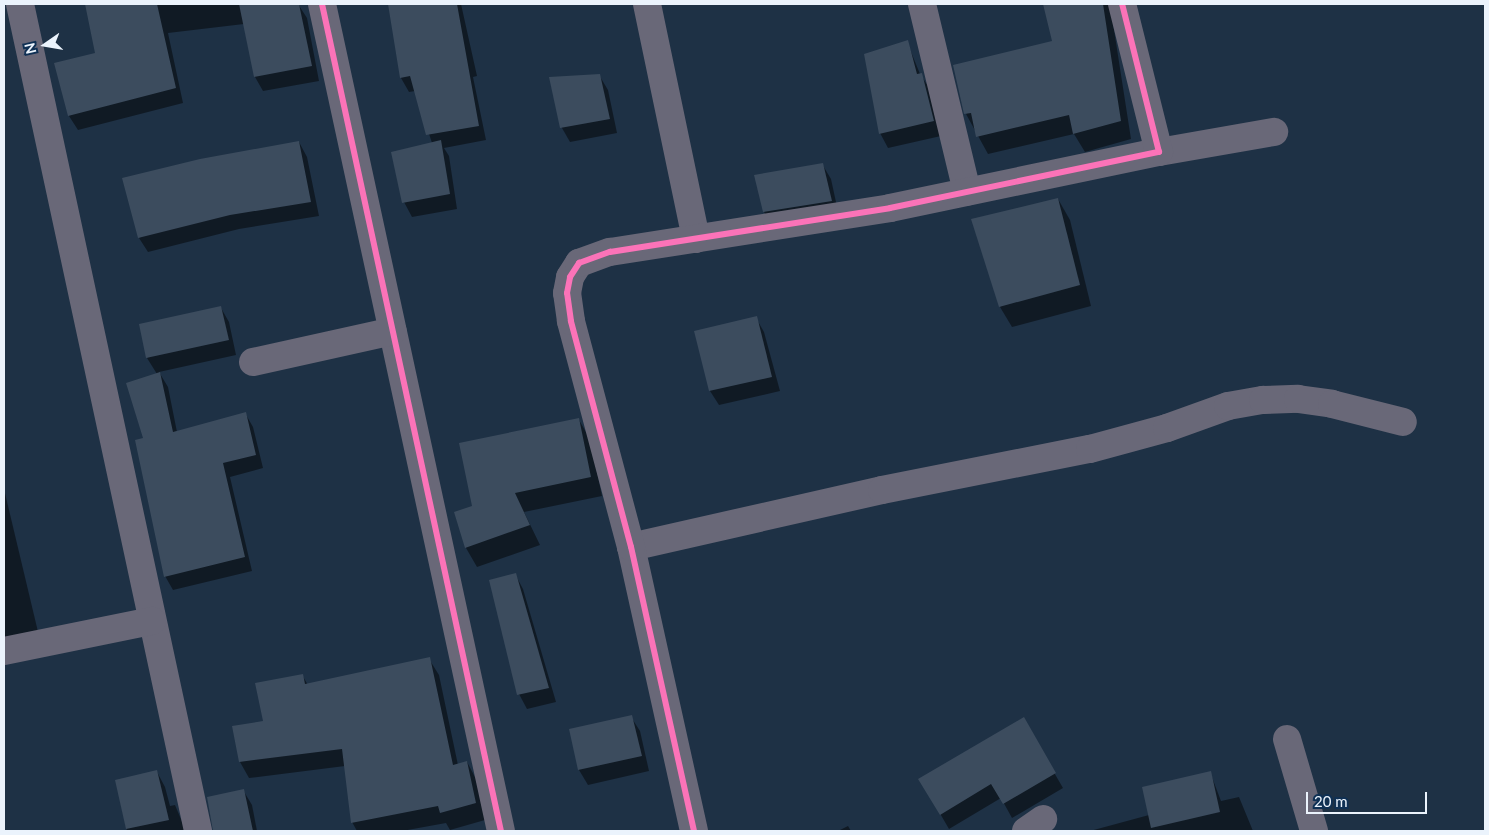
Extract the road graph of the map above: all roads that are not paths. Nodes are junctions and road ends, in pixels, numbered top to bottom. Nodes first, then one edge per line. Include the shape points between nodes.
1 (20, 4) edge
2 (322, 4) edge
3 (647, 4) edge
4 (922, 4) edge
5 (1122, 4) edge
6 (1274, 132) dead end
7 (1159, 152) junction
8 (967, 192) junction
9 (696, 239) junction
10 (393, 331) junction
11 (253, 362) dead end
12 (1403, 422) dead end
13 (631, 547) junction
14 (152, 621) junction
15 (4, 651) edge
16 (1287, 739) dead end
17 (198, 831) edge
18 (501, 831) edge
19 (694, 831) edge
20 (1314, 831) edge

1 - 14 street
2 - 10 street
3 - 9 street
4 - 8 street
5 - 7 street
6 - 7 street
7 - 8 street
8 - 9 street
9 - 13 street via 610,252 579,263 570,277 567,293 570,321
10 - 11 street
10 - 18 street
12 - 13 street via 1332,404 1298,399 1263,400 1228,406 1167,428 1090,449 882,490
13 - 19 street
14 - 15 street
14 - 17 street
16 - 20 street

